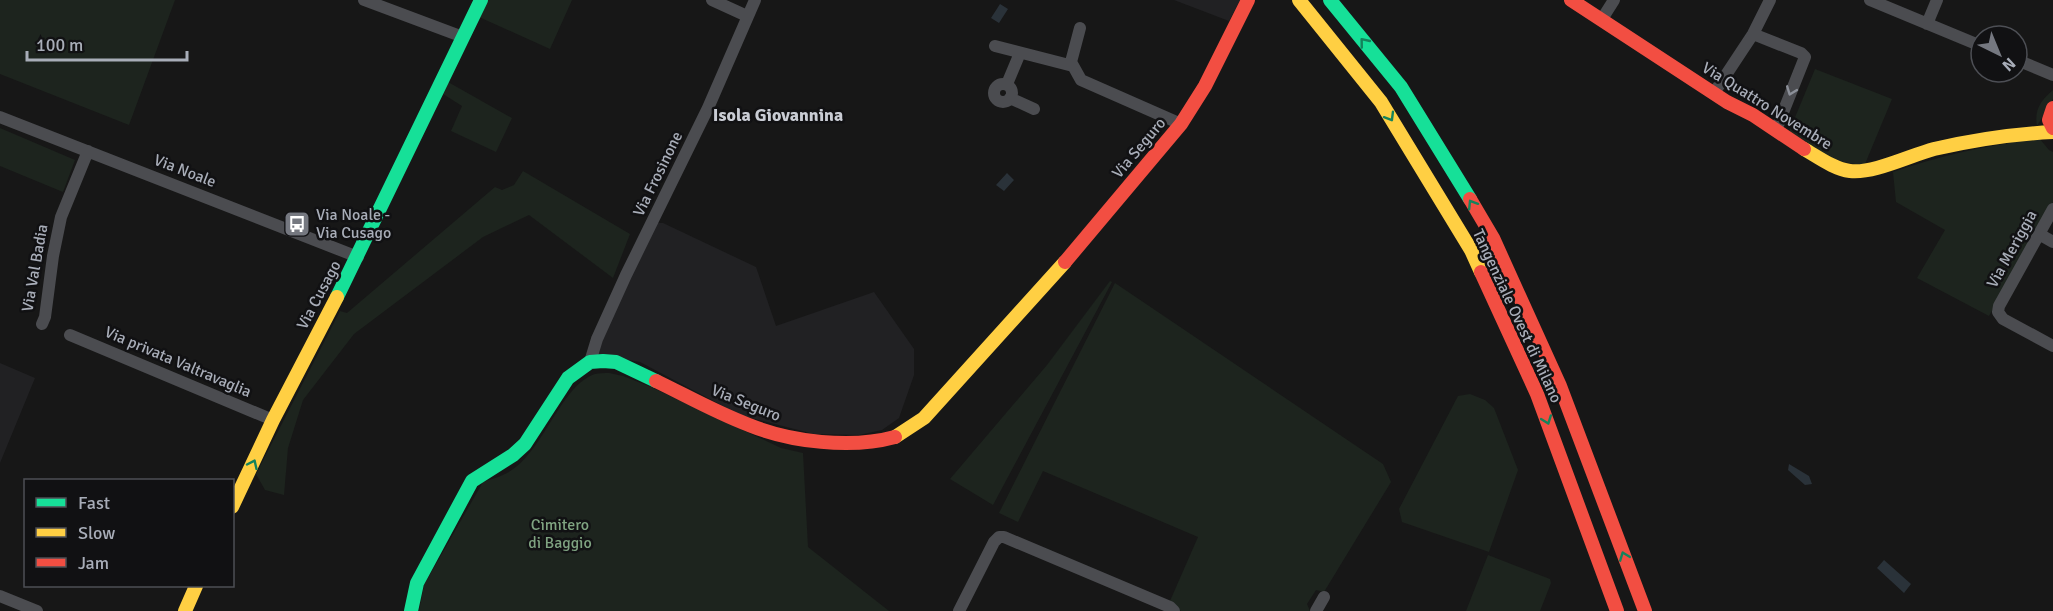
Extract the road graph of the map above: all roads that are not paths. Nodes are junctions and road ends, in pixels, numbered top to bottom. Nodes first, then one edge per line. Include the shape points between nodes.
1 (364, 0) edge
2 (481, 0) edge
3 (712, 0) edge
4 (755, 0) edge
5 (1248, 0) edge
6 (1330, 0) edge
7 (1571, 0) edge
8 (1614, 0) edge
9 (1770, 0) edge
10 (1870, 0) edge
11 (1937, 0) edge
12 (1301, 2) edge
13 (747, 16) junction
14 (1602, 19) junction
15 (1927, 24) junction
16 (1080, 28) dead end
17 (1753, 34) junction
18 (464, 37) junction
19 (1969, 41) edge
20 (996, 46) dead end
21 (1020, 53) junction
22 (2029, 65) edge
23 (1073, 66) junction
24 (2053, 75) edge
25 (1714, 93) junction
26 (1034, 109) dead end
27 (0, 117) edge
28 (2052, 122) edge
29 (1181, 124) junction
30 (1776, 130) junction
31 (88, 151) junction
32 (2053, 209) edge
33 (2039, 234) junction
34 (2053, 242) edge
35 (358, 256) junction
36 (42, 324) dead end
37 (70, 335) dead end
38 (2053, 346) edge
39 (590, 362) junction
40 (273, 420) junction
41 (234, 503) edge
42 (195, 587) edge
43 (0, 596) edge
44 (1324, 597) dead end
45 (37, 611) edge
46 (185, 611) edge
47 (411, 611) edge
48 (960, 611) edge
49 (1174, 611) edge
50 (1316, 611) edge
51 (1617, 611) edge
52 (1645, 611) edge

1 - 18 street
2 - 18 main road, Via Cusago
3 - 13 street
4 - 13 street, Via Frosinone
5 - 29 main road, Via Seguro via 1205,86
52 -> 6 main road, Tangenziale Ovest di Milano via 1560,386 1493,238 1401,87
7 - 14 main road, Via Quattro Novembre
8 - 14 street
9 - 17 street
10 - 15 street
11 - 15 street
12 -> 51 main road, Tangenziale Ovest di Milano via 1381,102 1471,250 1537,394
13 - 39 street, Via Frosinone via 708,108 626,275
14 - 25 main road, Via Quattro Novembre
15 - 19 street
16 - 23 street
17 - 25 street
17 -> 30 street via 1804,57
18 - 35 main road, Via Cusago
20 - 21 street
21 - 23 street
21 - 26 street via 1006,84 997,86 994,94 1002,102 1010,98
22 - 24 street
23 - 29 street, Via Seguro via 1081,80
25 - 30 main road, Via Quattro Novembre
27 - 31 street, Via Noale
28 - 30 main road, Via Quattro Novembre via 2034,133 1963,143 1875,168 1850,171 1824,161
29 - 39 main road, Via Seguro via 1048,282 924,418 897,436 870,442 823,442 771,433 616,362
31 - 35 street, Via Noale
31 - 36 street, Via Val Badia via 61,217
32 - 33 street, Via Meriggia
33 - 34 street
33 - 38 street, Via Meriggia via 1998,312 2003,319
35 - 40 main road, Via Cusago
37 - 40 street, Via privata Valtravaglia
39 - 47 main road via 568,378 518,452 472,481 417,583
41 -> 40 main road, Via Cusago
42 - 46 main road
43 - 45 street
44 - 50 street
48 - 49 street via 999,537

